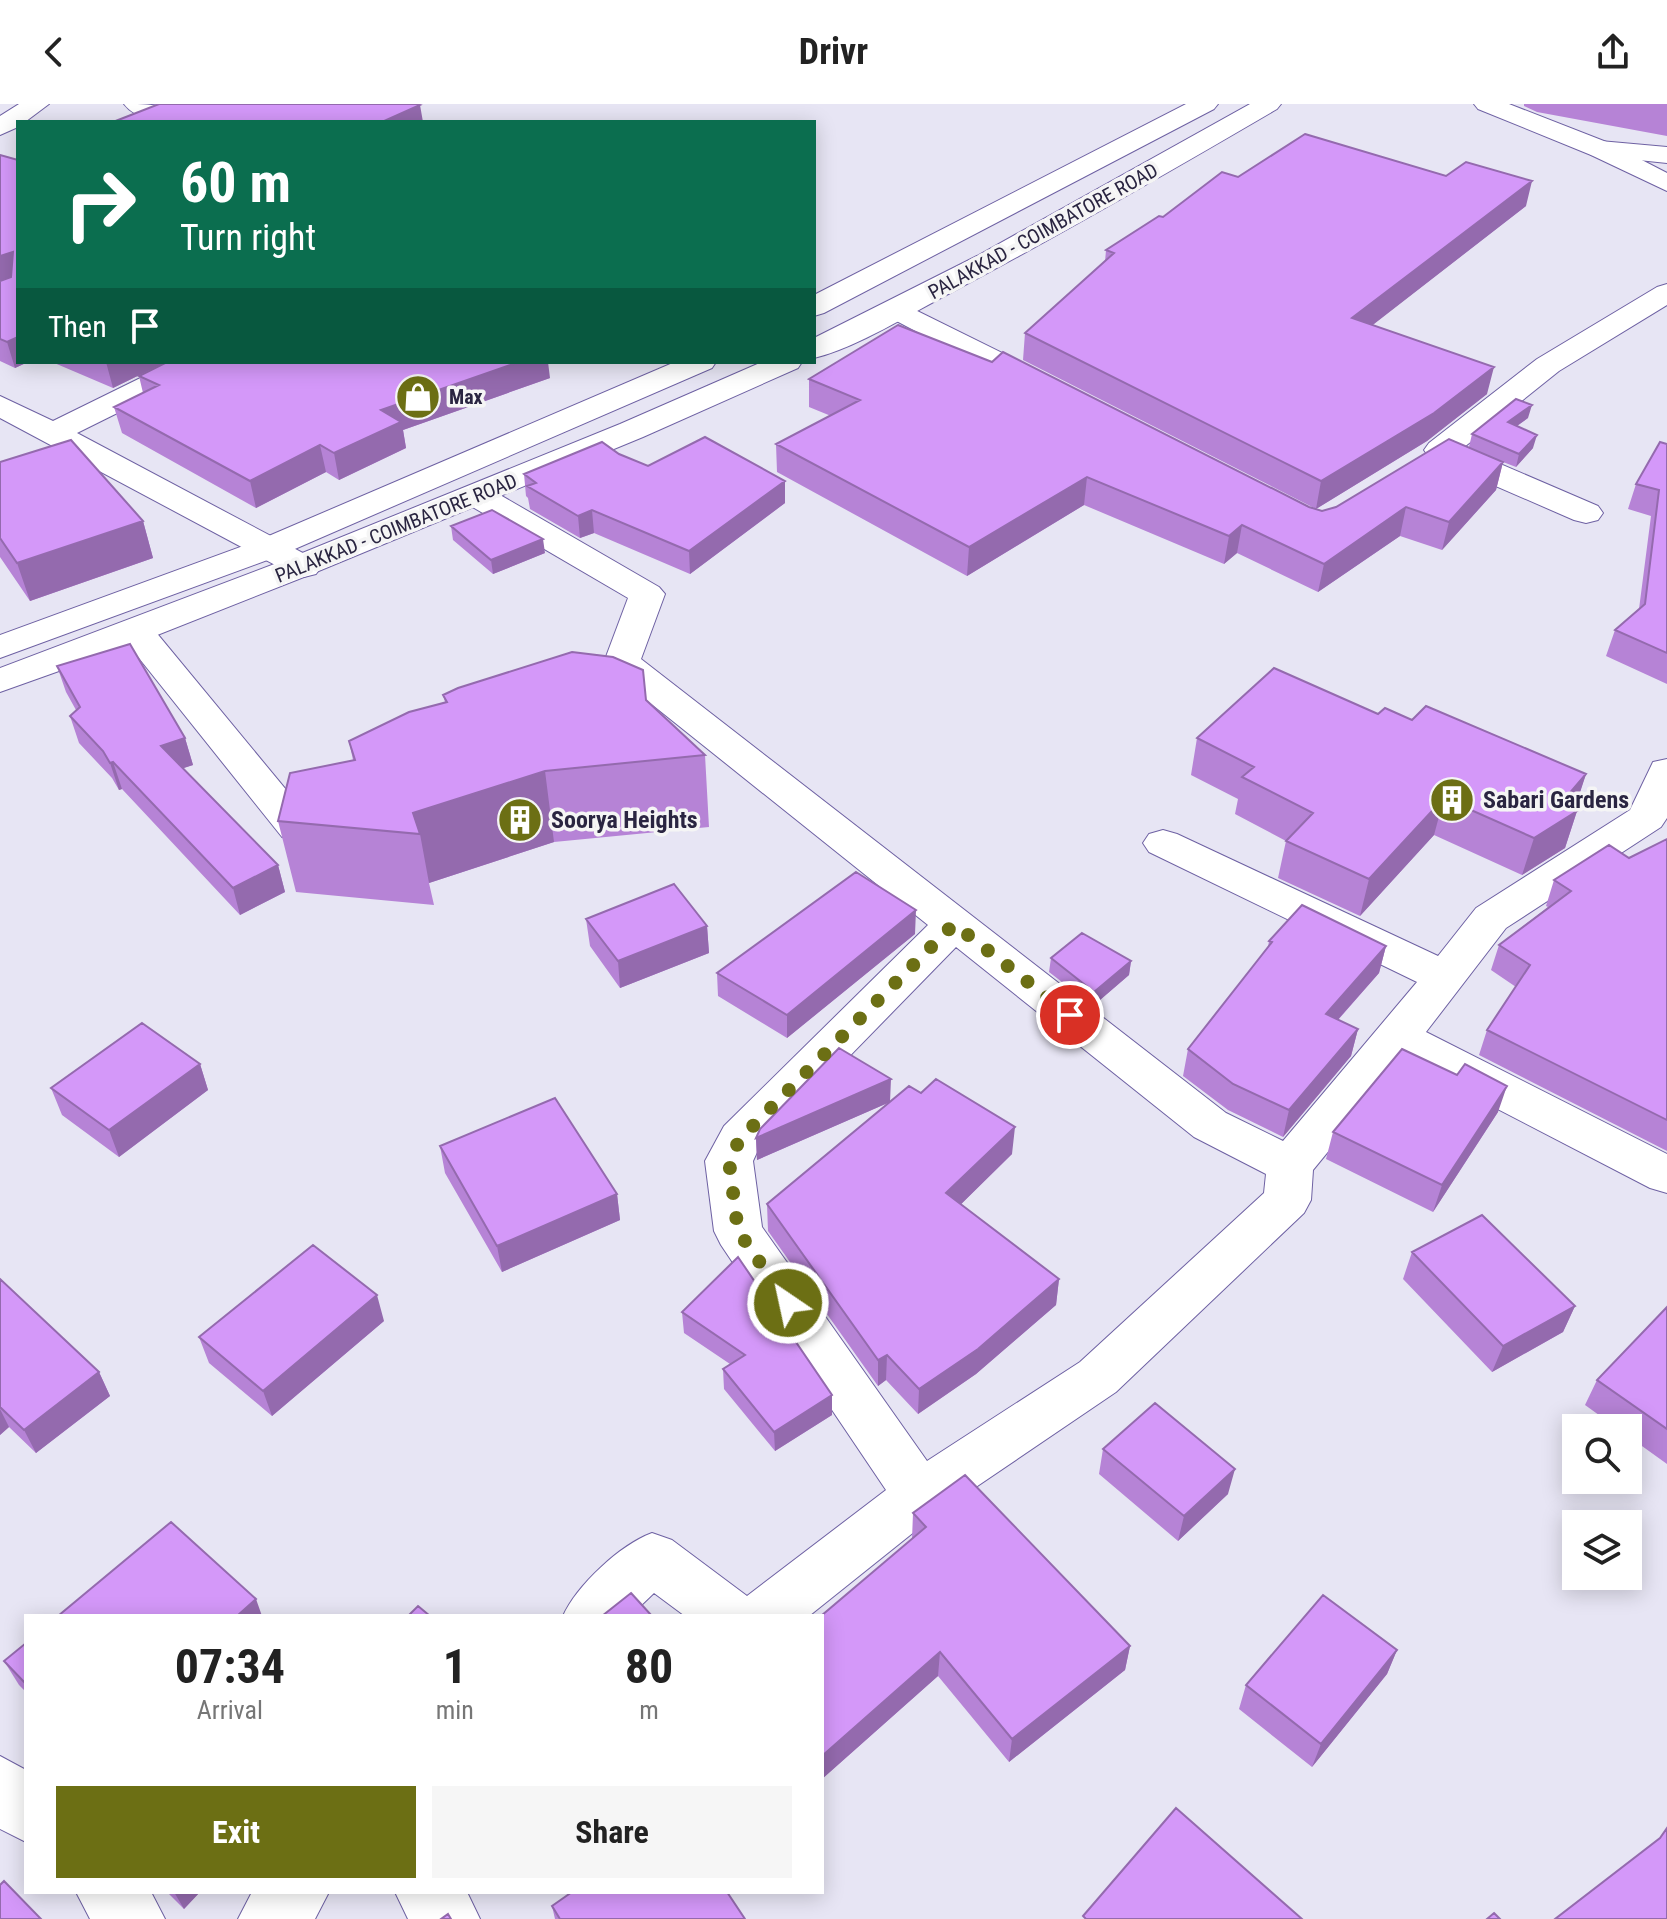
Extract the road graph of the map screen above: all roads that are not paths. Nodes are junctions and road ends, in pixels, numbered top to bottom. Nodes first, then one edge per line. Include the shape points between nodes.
1 (36, 104) edge
2 (137, 104) edge
3 (1205, 104) edge
4 (1268, 104) edge
5 (1487, 104) edge
6 (175, 120) edge
7 (0, 127) edge
8 (1600, 149) junction
9 (1667, 155) edge
10 (1667, 183) edge
11 (1667, 293) edge
12 (816, 306) edge
13 (897, 310) junction
14 (816, 348) edge
15 (193, 364) edge
16 (783, 364) edge
17 (689, 367) edge
18 (713, 396) junction
19 (1079, 404) edge
20 (0, 405) edge
21 (55, 432) junction
22 (476, 495) junction
23 (1586, 513) dead end
24 (269, 548) junction
25 (304, 567) junction
26 (137, 633) junction
27 (0, 647) edge
28 (0, 681) edge
29 (1667, 771) edge
30 (366, 792) edge
31 (1163, 843) dead end
32 (954, 924) junction
33 (1445, 977) junction
34 (1397, 1037) junction
35 (1290, 1165) junction
36 (1667, 1175) edge
37 (920, 1495) junction
38 (593, 1614) edge
39 (726, 1614) edge
40 (769, 1614) edge
41 (0, 1786) edge
42 (24, 1810) edge
43 (109, 1894) edge
44 (296, 1894) edge
45 (428, 1894) edge
46 (134, 1919) edge
47 (269, 1919) edge
48 (449, 1919) edge

1 - 7 street
2 - 6 street
3 - 12 street, PALAKKAD - COIMBATORE ROAD
4 - 13 street, PALAKKAD - COIMBATORE ROAD
5 - 8 street
8 - 9 street
8 - 10 street
11 - 23 street via 1548,365 1428,458
13 - 14 street, PALAKKAD - COIMBATORE ROAD
13 - 19 street
15 - 21 street
16 - 18 street, PALAKKAD - COIMBATORE ROAD
17 - 18 street
17 - 24 street, PALAKKAD - COIMBATORE ROAD
18 - 22 street, PALAKKAD - COIMBATORE ROAD
20 - 21 street
21 - 24 street
22 - 25 street, PALAKKAD - COIMBATORE ROAD
22 - 32 street via 647,594 622,662
24 - 25 street
24 - 27 street, PALAKKAD - COIMBATORE ROAD
25 - 26 street, PALAKKAD - COIMBATORE ROAD
26 - 28 street, PALAKKAD - COIMBATORE ROAD
26 - 30 street via 296,828
29 - 33 street via 1647,818 1491,918
31 - 33 street
32 - 35 street via 1210,1125
32 - 37 street via 740,1139 729,1161 738,1231
33 - 34 street
34 - 35 street
34 - 36 street
35 - 37 street via 1287,1200 1098,1377
37 - 40 street
38 - 39 street via 652,1558
41 - 42 street
43 - 46 street
44 - 47 street
45 - 48 street

